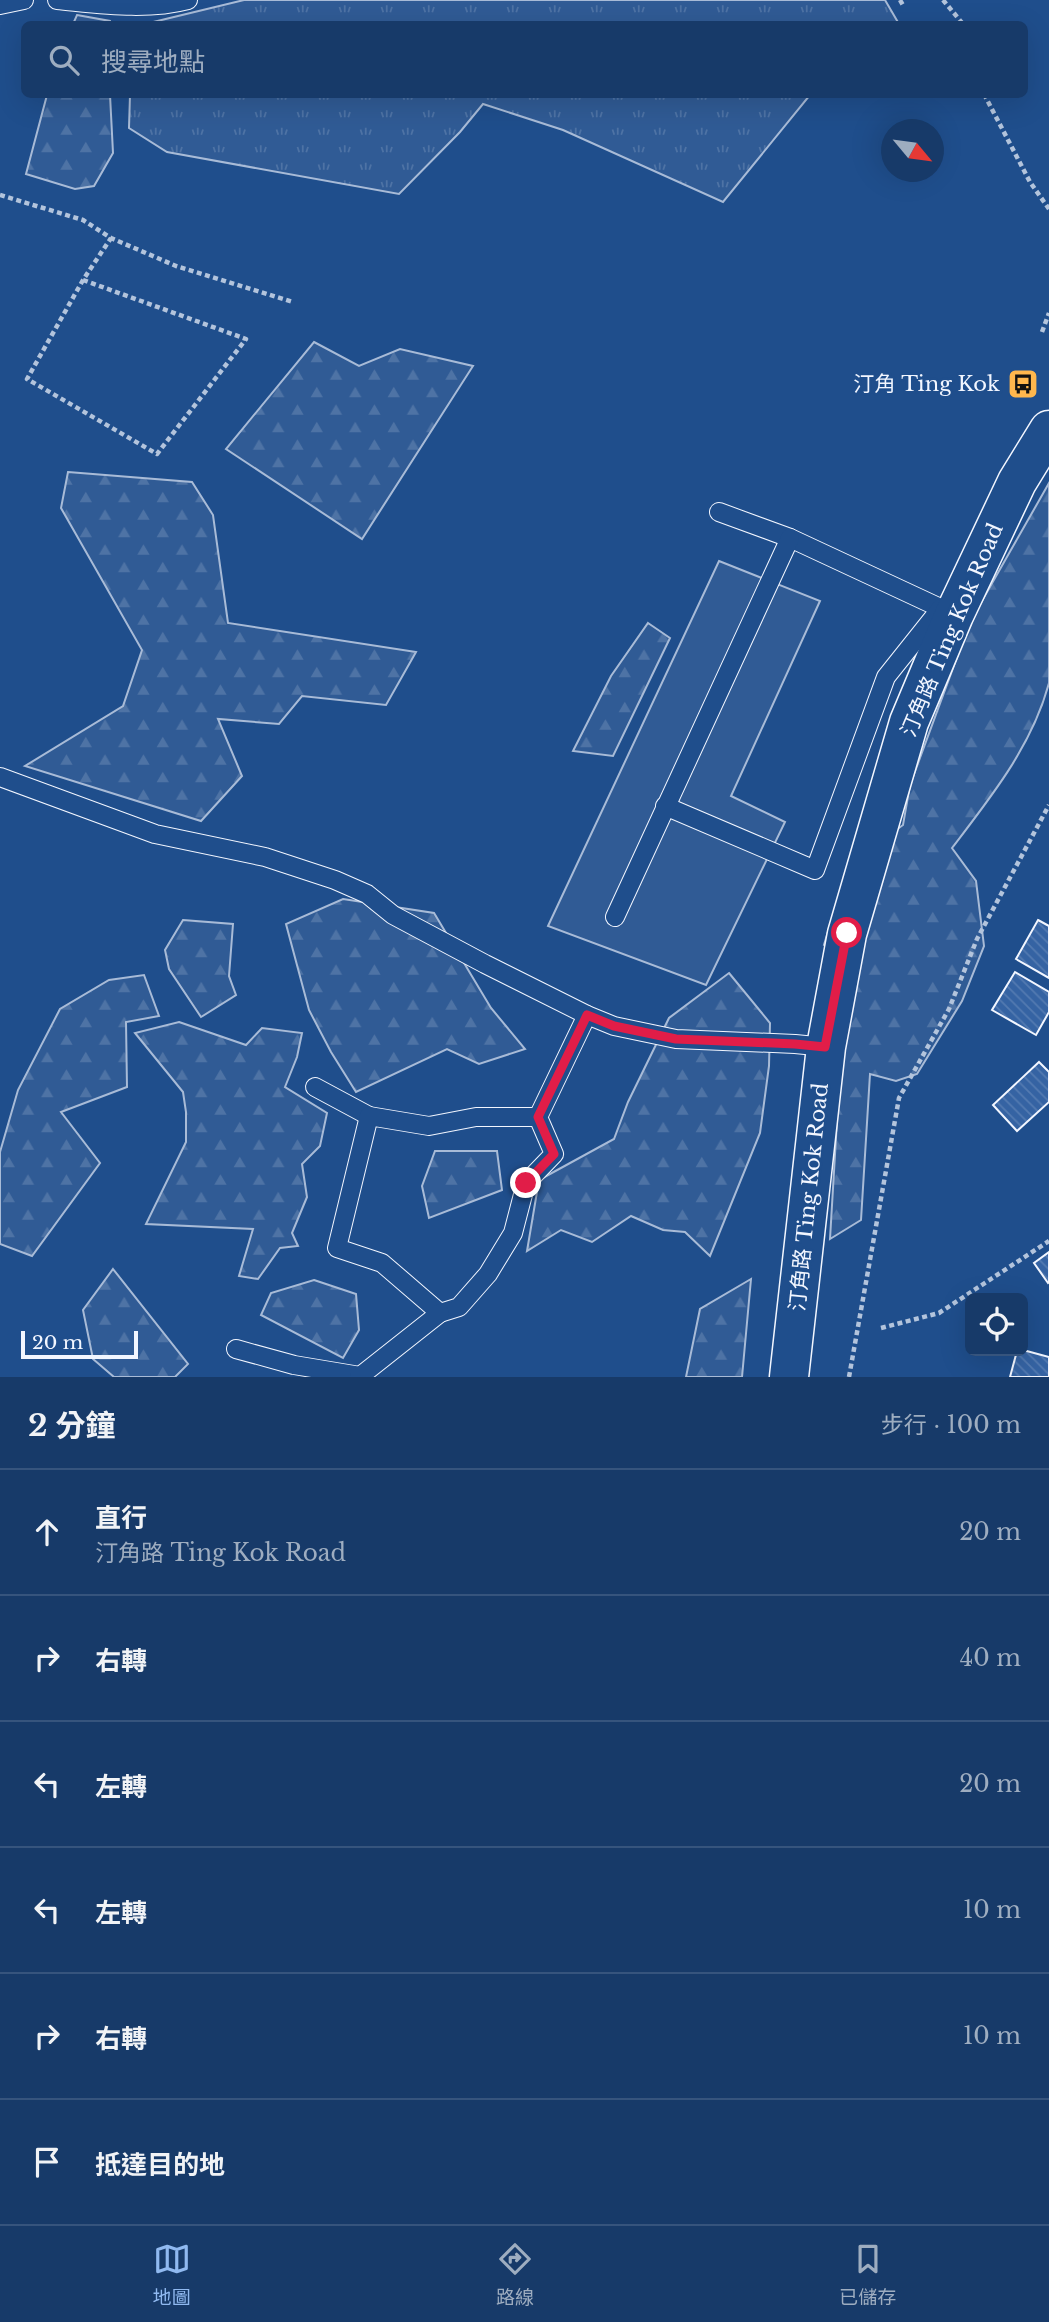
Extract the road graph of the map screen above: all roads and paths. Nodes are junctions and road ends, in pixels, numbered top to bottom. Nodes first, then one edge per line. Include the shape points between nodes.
1 (24, 0) edge
2 (57, 0) edge
3 (188, 0) edge
4 (900, 0) edge
5 (943, 0) edge
6 (0, 5) edge
7 (904, 7) dead end
8 (960, 21) edge
9 (987, 98) edge
10 (0, 195) edge
11 (1049, 209) edge
12 (111, 238) junction
13 (83, 280) junction
14 (293, 302) dead end
15 (1049, 313) edge
16 (1042, 332) dead end
17 (1049, 430) edge
18 (719, 512) dead end
19 (790, 538) junction
20 (948, 612) junction
21 (0, 777) edge
22 (1049, 805) edge
23 (665, 806) junction
24 (615, 917) dead end
25 (587, 1015) junction
26 (825, 1047) junction
27 (314, 1087) dead end
28 (369, 1116) junction
29 (538, 1117) junction
30 (1049, 1241) edge
31 (440, 1313) junction
32 (881, 1328) dead end
33 (236, 1349) dead end
34 (360, 1376) edge
35 (789, 1377) edge
36 (849, 1377) edge

1 - 6 lane
2 - 3 lane via 110,5 169,5
4 - 7 path
5 - 8 path
9 - 11 path
10 - 12 path via 83,220
12 - 13 path
12 - 14 path via 176,267
13 - 13 path via 27,379 157,454 246,339
15 - 16 path
17 - 20 main road, 汀角路 Ting Kok Road
18 - 19 lane
19 - 20 lane
19 - 23 lane
20 - 23 lane via 886,677 816,870
20 - 26 main road, 汀角路 Ting Kok Road via 905,736 847,933
21 - 25 lane via 155,834 265,857 335,880
22 - 36 path via 977,939 949,1009 899,1098
23 - 24 lane
25 - 26 lane via 614,1026 676,1039
25 - 29 lane
26 - 35 main road, 汀角路 Ting Kok Road
27 - 28 lane
28 - 29 lane via 429,1126 476,1117
28 - 31 lane via 337,1248 382,1263
29 - 31 lane via 554,1154 526,1183 513,1233 488,1274 459,1307
30 - 32 path via 939,1313
31 - 34 lane
33 - 34 lane

